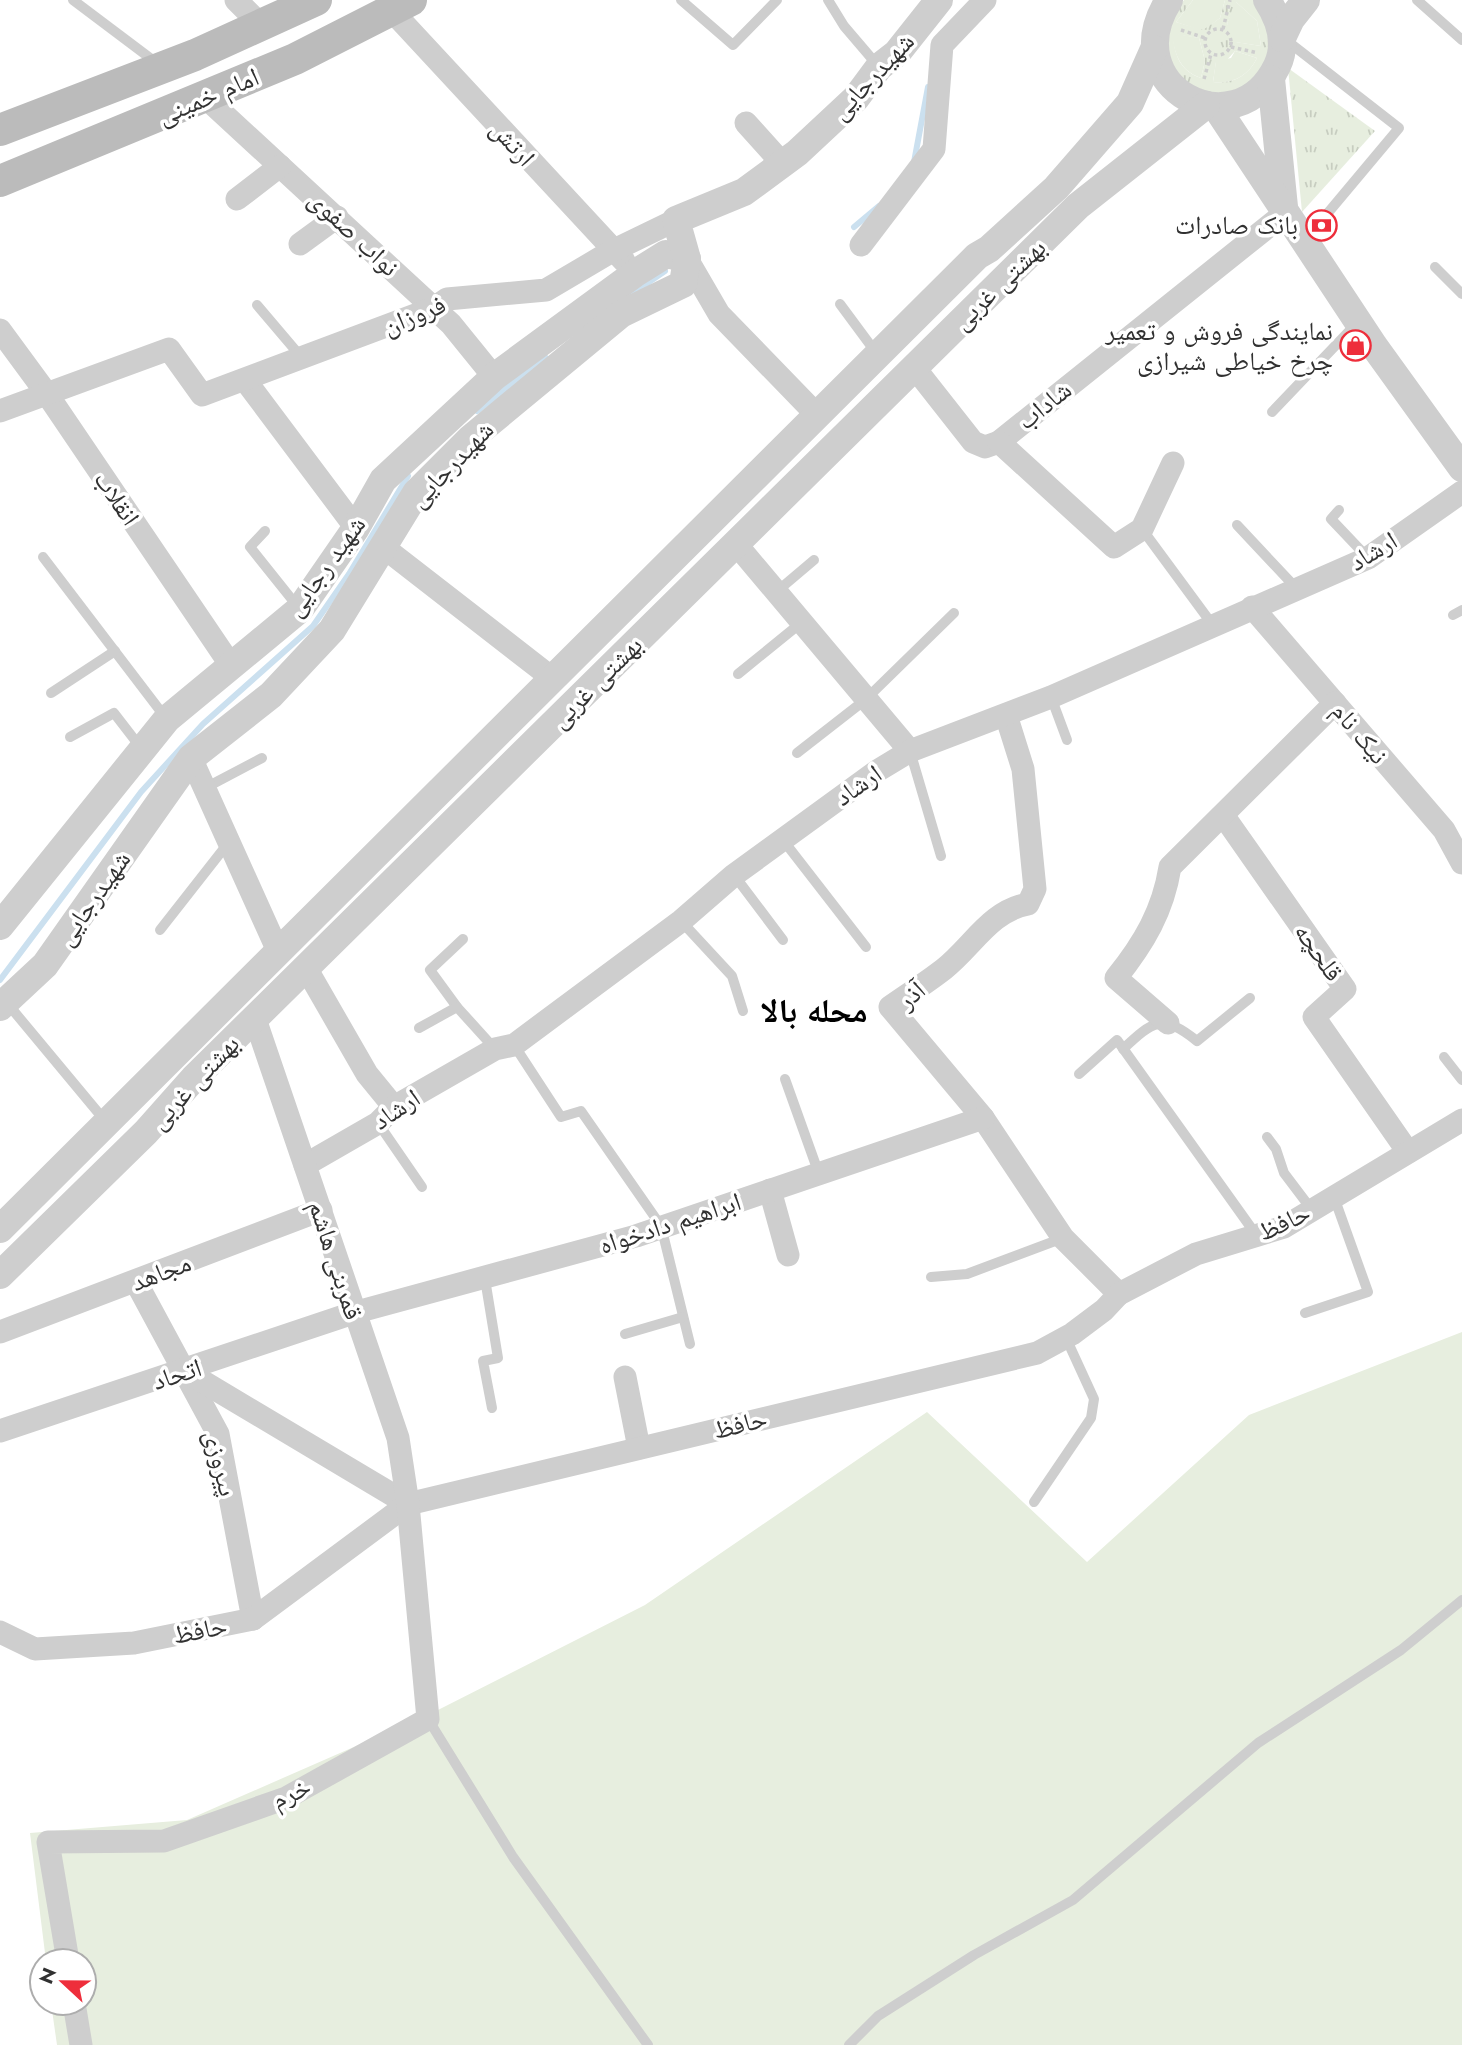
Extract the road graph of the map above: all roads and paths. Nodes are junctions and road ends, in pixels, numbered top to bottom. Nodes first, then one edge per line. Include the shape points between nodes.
1 (73, 0) edge
2 (236, 0) edge
3 (316, 0) edge
4 (681, 0) edge
5 (777, 0) edge
6 (828, 0) edge
7 (939, 0) edge
8 (985, 0) edge
9 (1230, 0) edge
10 (1267, 0) edge
11 (1307, 0) edge
12 (1417, 0) edge
13 (1159, 5) edge
14 (401, 6) edge
15 (262, 27) junction
16 (1223, 29) junction
17 (1282, 38) junction
18 (1462, 40) edge
19 (1153, 48) junction
20 (879, 67) junction
21 (163, 68) junction
22 (1271, 79) junction
23 (93, 96) junction
24 (205, 97) junction
25 (1211, 106) junction
26 (746, 123) dead end
27 (0, 130) edge
28 (782, 163) junction
29 (280, 166) junction
30 (31, 169) junction
31 (0, 181) edge
32 (237, 199) dead end
33 (1285, 213) junction
34 (337, 217) junction
35 (676, 220) junction
36 (1304, 241) junction
37 (300, 244) dead end
38 (861, 245) dead end
39 (612, 251) junction
40 (687, 259) junction
41 (1435, 267) dead end
42 (637, 272) junction
43 (1462, 294) edge
44 (840, 304) dead end
45 (257, 306) dead end
46 (434, 308) junction
47 (1358, 322) junction
48 (0, 330) edge
49 (877, 354) junction
50 (303, 358) junction
51 (914, 367) junction
52 (494, 377) junction
53 (245, 380) junction
54 (47, 394) junction
55 (0, 411) edge
56 (1272, 412) dead end
57 (816, 414) junction
58 (999, 442) junction
59 (1173, 463) dead end
60 (1462, 473) edge
61 (1339, 510) dead end
62 (1237, 526) dead end
63 (356, 528) junction
64 (1142, 529) junction
65 (265, 531) dead end
66 (736, 544) junction
67 (382, 546) junction
68 (43, 557) dead end
69 (1368, 558) junction
70 (814, 559) dead end
71 (1297, 589) junction
72 (775, 593) junction
73 (1252, 607) junction
74 (300, 609) junction
75 (954, 613) dead end
76 (803, 622) junction
77 (1212, 624) junction
78 (115, 651) junction
79 (232, 667) junction
80 (738, 674) dead end
81 (552, 678) junction
82 (51, 693) dead end
83 (1051, 698) junction
84 (865, 700) junction
85 (1335, 703) junction
86 (1006, 715) junction
87 (167, 719) junction
88 (70, 737) dead end
89 (1068, 740) dead end
90 (143, 750) junction
91 (910, 751) junction
92 (797, 752) dead end
93 (191, 758) junction
94 (262, 758) dead end
95 (205, 788) junction
96 (427, 802) junction
97 (1223, 816) junction
98 (450, 825) junction
99 (783, 840) junction
100 (229, 842) junction
101 (941, 856) dead end
102 (1462, 863) edge
103 (734, 875) junction
104 (681, 920) junction
105 (0, 926) edge
106 (160, 930) dead end
107 (463, 939) dead end
108 (783, 940) dead end
109 (866, 947) dead end
110 (278, 951) junction
111 (306, 968) junction
112 (1250, 998) dead end
113 (3, 1005) edge
114 (457, 1007) junction
115 (743, 1011) dead end
116 (255, 1019) junction
117 (1168, 1023) junction
118 (419, 1028) dead end
119 (505, 1047) junction
120 (1123, 1049) junction
121 (1444, 1057) dead end
122 (1079, 1074) dead end
123 (785, 1079) dead end
124 (1462, 1080) edge
125 (386, 1115) junction
126 (983, 1118) junction
127 (1462, 1120) edge
128 (106, 1122) junction
129 (1268, 1137) dead end
130 (1408, 1152) junction
131 (305, 1165) junction
132 (819, 1174) junction
133 (422, 1187) dead end
134 (770, 1190) junction
135 (1334, 1197) junction
136 (321, 1210) junction
137 (1312, 1210) junction
138 (661, 1226) junction
139 (0, 1228) edge
140 (1257, 1236) junction
141 (1063, 1238) junction
142 (788, 1255) dead end
143 (0, 1275) edge
144 (931, 1277) dead end
145 (485, 1279) junction
146 (136, 1282) junction
147 (1119, 1294) junction
148 (353, 1313) junction
149 (1305, 1313) dead end
150 (683, 1317) junction
151 (0, 1332) edge
152 (625, 1334) dead end
153 (1066, 1338) junction
154 (690, 1344) dead end
155 (185, 1371) junction
156 (625, 1377) dead end
157 (492, 1408) dead end
158 (0, 1432) edge
159 (639, 1448) junction
160 (1034, 1502) dead end
161 (408, 1504) junction
162 (1462, 1600) edge
163 (253, 1619) junction
164 (0, 1632) edge
165 (428, 1719) junction
166 (66, 1947) edge
167 (76, 2017) edge
168 (81, 2045) edge
169 (648, 2045) edge
170 (849, 2045) edge

1 - 21 lane
2 - 15 street
3 - 15 main road, امام خمینی
4 - 5 lane via 733,45
6 - 20 lane
7 - 20 street, شهیدرجایی via 897,53
8 - 38 street via 942,45 934,149
9 - 16 path
10 - 17 street via 1278,17
11 - 17 street
12 - 18 lane
13 - 19 street, بهشتی غربی
14 - 24 main road, امام خمینی via 295,60
14 - 39 street, ارتش
15 - 21 main road, امام خمینی
16 - 16 path via 1210,31 1205,38 1211,54 1220,55 1230,47 1231,39
17 - 22 street via 1280,59
17 - 36 lane via 1399,128
19 - 25 street via 1167,83 1181,95
19 - 49 street, بهشتی غربی via 1130,103 1056,188 977,256
20 - 28 street, شهیدرجایی via 856,98
21 - 23 main road, امام خمینی
22 - 25 street via 1237,104
22 - 33 street
23 - 27 main road, امام خمینی
23 - 30 main road via 118,106 113,117 53,149
24 - 29 street, نواب صفوی
24 - 30 main road, امام خمینی
25 - 33 street
25 - 51 street, بهشتی غربی via 1078,206
26 - 28 street
28 - 35 street, شهیدرجایی via 744,192
29 - 32 street
29 - 34 street, نواب صفوی
30 - 31 main road, امام خمینی
33 - 36 street
33 - 58 street, شاداب
34 - 37 street
34 - 46 street, نواب صفوی
35 - 39 street, فروزان
35 - 40 street
36 - 47 street
39 - 42 street, ارتش
39 - 46 street, فروزان via 546,290 447,299
40 - 42 street, شهید رجایی via 666,254
40 - 57 street via 719,314
40 - 67 street, شهیدرجایی via 683,284 621,314 471,439 416,494
41 - 43 lane
42 - 52 street, شهید رجایی
44 - 49 lane
45 - 50 lane
46 - 50 street, فروزان
46 - 52 street, نواب صفوی
47 - 56 lane
47 - 60 street
48 - 54 street, انقلاب
49 - 57 street, بهشتی غربی
50 - 53 street, فروزان
51 - 58 street, شاداب via 973,442 985,447
51 - 66 street, بهشتی غربی
52 - 63 street, شهید رجایی via 383,480
53 - 54 street, فروزان via 202,396 169,349
53 - 63 street
54 - 55 street
54 - 79 street, انقلاب
57 - 81 street, بهشتی غربی
58 - 64 street via 1114,547
59 - 64 street
60 - 69 street, ارشاد
61 - 69 lane via 1331,519
62 - 71 lane
63 - 67 street
63 - 74 street, شهید رجایی
64 - 77 lane
65 - 74 lane via 250,547
66 - 72 street
66 - 98 street, بهشتی غربی
67 - 81 street
67 - 93 street, شهیدرجایی via 332,630 271,695
68 - 78 lane
69 - 71 street, ارشاد
70 - 72 lane
71 - 73 street, ارشاد
72 - 76 street
73 - 77 street, ارشاد
73 - 85 street, نیک نام
74 - 79 street, شهید رجایی
75 - 84 lane
76 - 80 lane
76 - 84 street
77 - 83 street, ارشاد
78 - 82 lane
78 - 87 lane
79 - 87 street, شهید رجایی
81 - 96 street, بهشتی غربی
83 - 86 street, ارشاد
83 - 89 lane
84 - 91 street
84 - 92 lane
85 - 97 street
85 - 102 street, نیک نام via 1444,830
86 - 91 street, ارشاد
86 - 126 street, آذر via 1023,769 1035,889 1028,904 996,915 972,944 890,1007
87 - 90 street, شهید رجایی
87 - 93 street
88 - 90 lane via 114,713
90 - 105 street, شهید رجایی
91 - 99 street, ارشاد
91 - 101 lane
93 - 95 street
93 - 113 street, شهیدرجایی via 46,965
94 - 95 lane
95 - 100 street
96 - 98 street
96 - 110 street, بهشتی غربی
97 - 117 street via 1170,867 1165,898 1144,942 1116,978
97 - 130 street, قلحچه via 1345,989 1314,1017
98 - 111 street, بهشتی غربی
99 - 103 street, ارشاد
99 - 109 lane
100 - 106 lane
100 - 110 street
103 - 104 street, ارشاد
103 - 108 lane
104 - 115 lane via 732,976
104 - 119 street, ارشاد
107 - 114 lane via 430,970
110 - 128 street, بهشتی غربی
111 - 116 street, بهشتی غربی
111 - 125 street
112 - 117 lane via 1197,1041
113 - 128 lane
114 - 118 lane
114 - 119 lane
116 - 131 street, قمربنی هاشم
116 - 143 street, بهشتی غربی
117 - 120 lane via 1154,1023
119 - 125 street, ارشاد
119 - 138 lane via 561,1117 581,1111
120 - 122 lane via 1117,1040
120 - 140 lane
121 - 124 lane
123 - 132 lane
125 - 131 street, ارشاد
125 - 133 lane
126 - 132 street, ابراهیم دادخواه
126 - 141 street, آذر
127 - 130 street, حافظ
128 - 139 street, بهشتی غربی
129 - 137 lane via 1284,1173
130 - 135 street, حافظ
131 - 136 street, قمربنی هاشم
132 - 134 street, ابراهیم دادخواه
134 - 138 street, ابراهیم دادخواه
134 - 142 street
135 - 137 street, حافظ
135 - 149 lane via 1368,1292
136 - 146 street, مجاهد
136 - 148 street, قمربنی هاشم
137 - 140 street, حافظ
138 - 145 street, ابراهیم دادخواه
138 - 150 lane
140 - 147 street, حافظ via 1196,1254
141 - 144 lane via 967,1274
141 - 147 street, آذر
145 - 148 street, ابراهیم دادخواه
145 - 157 lane via 498,1358 483,1361
146 - 151 street, مجاهد
146 - 155 street, پیروزی
147 - 153 street, حافظ
148 - 155 street, اتحاد
148 - 161 street, قمربنی هاشم via 398,1438
150 - 152 lane
150 - 154 lane
153 - 159 street, حافظ via 1037,1353
153 - 160 lane via 1094,1399 1091,1418
155 - 158 street, اتحاد
155 - 161 street
155 - 163 street, پیروزی via 218,1434
156 - 159 street
159 - 161 street, حافظ
161 - 163 street, حافظ
161 - 165 street
162 - 170 lane via 1401,1650 1258,1743 1073,1900 878,2016
163 - 164 street, حافظ via 134,1643 35,1649
165 - 166 street, خرم via 286,1798 164,1842 48,1842
165 - 169 lane via 513,1857
167 - 168 street

